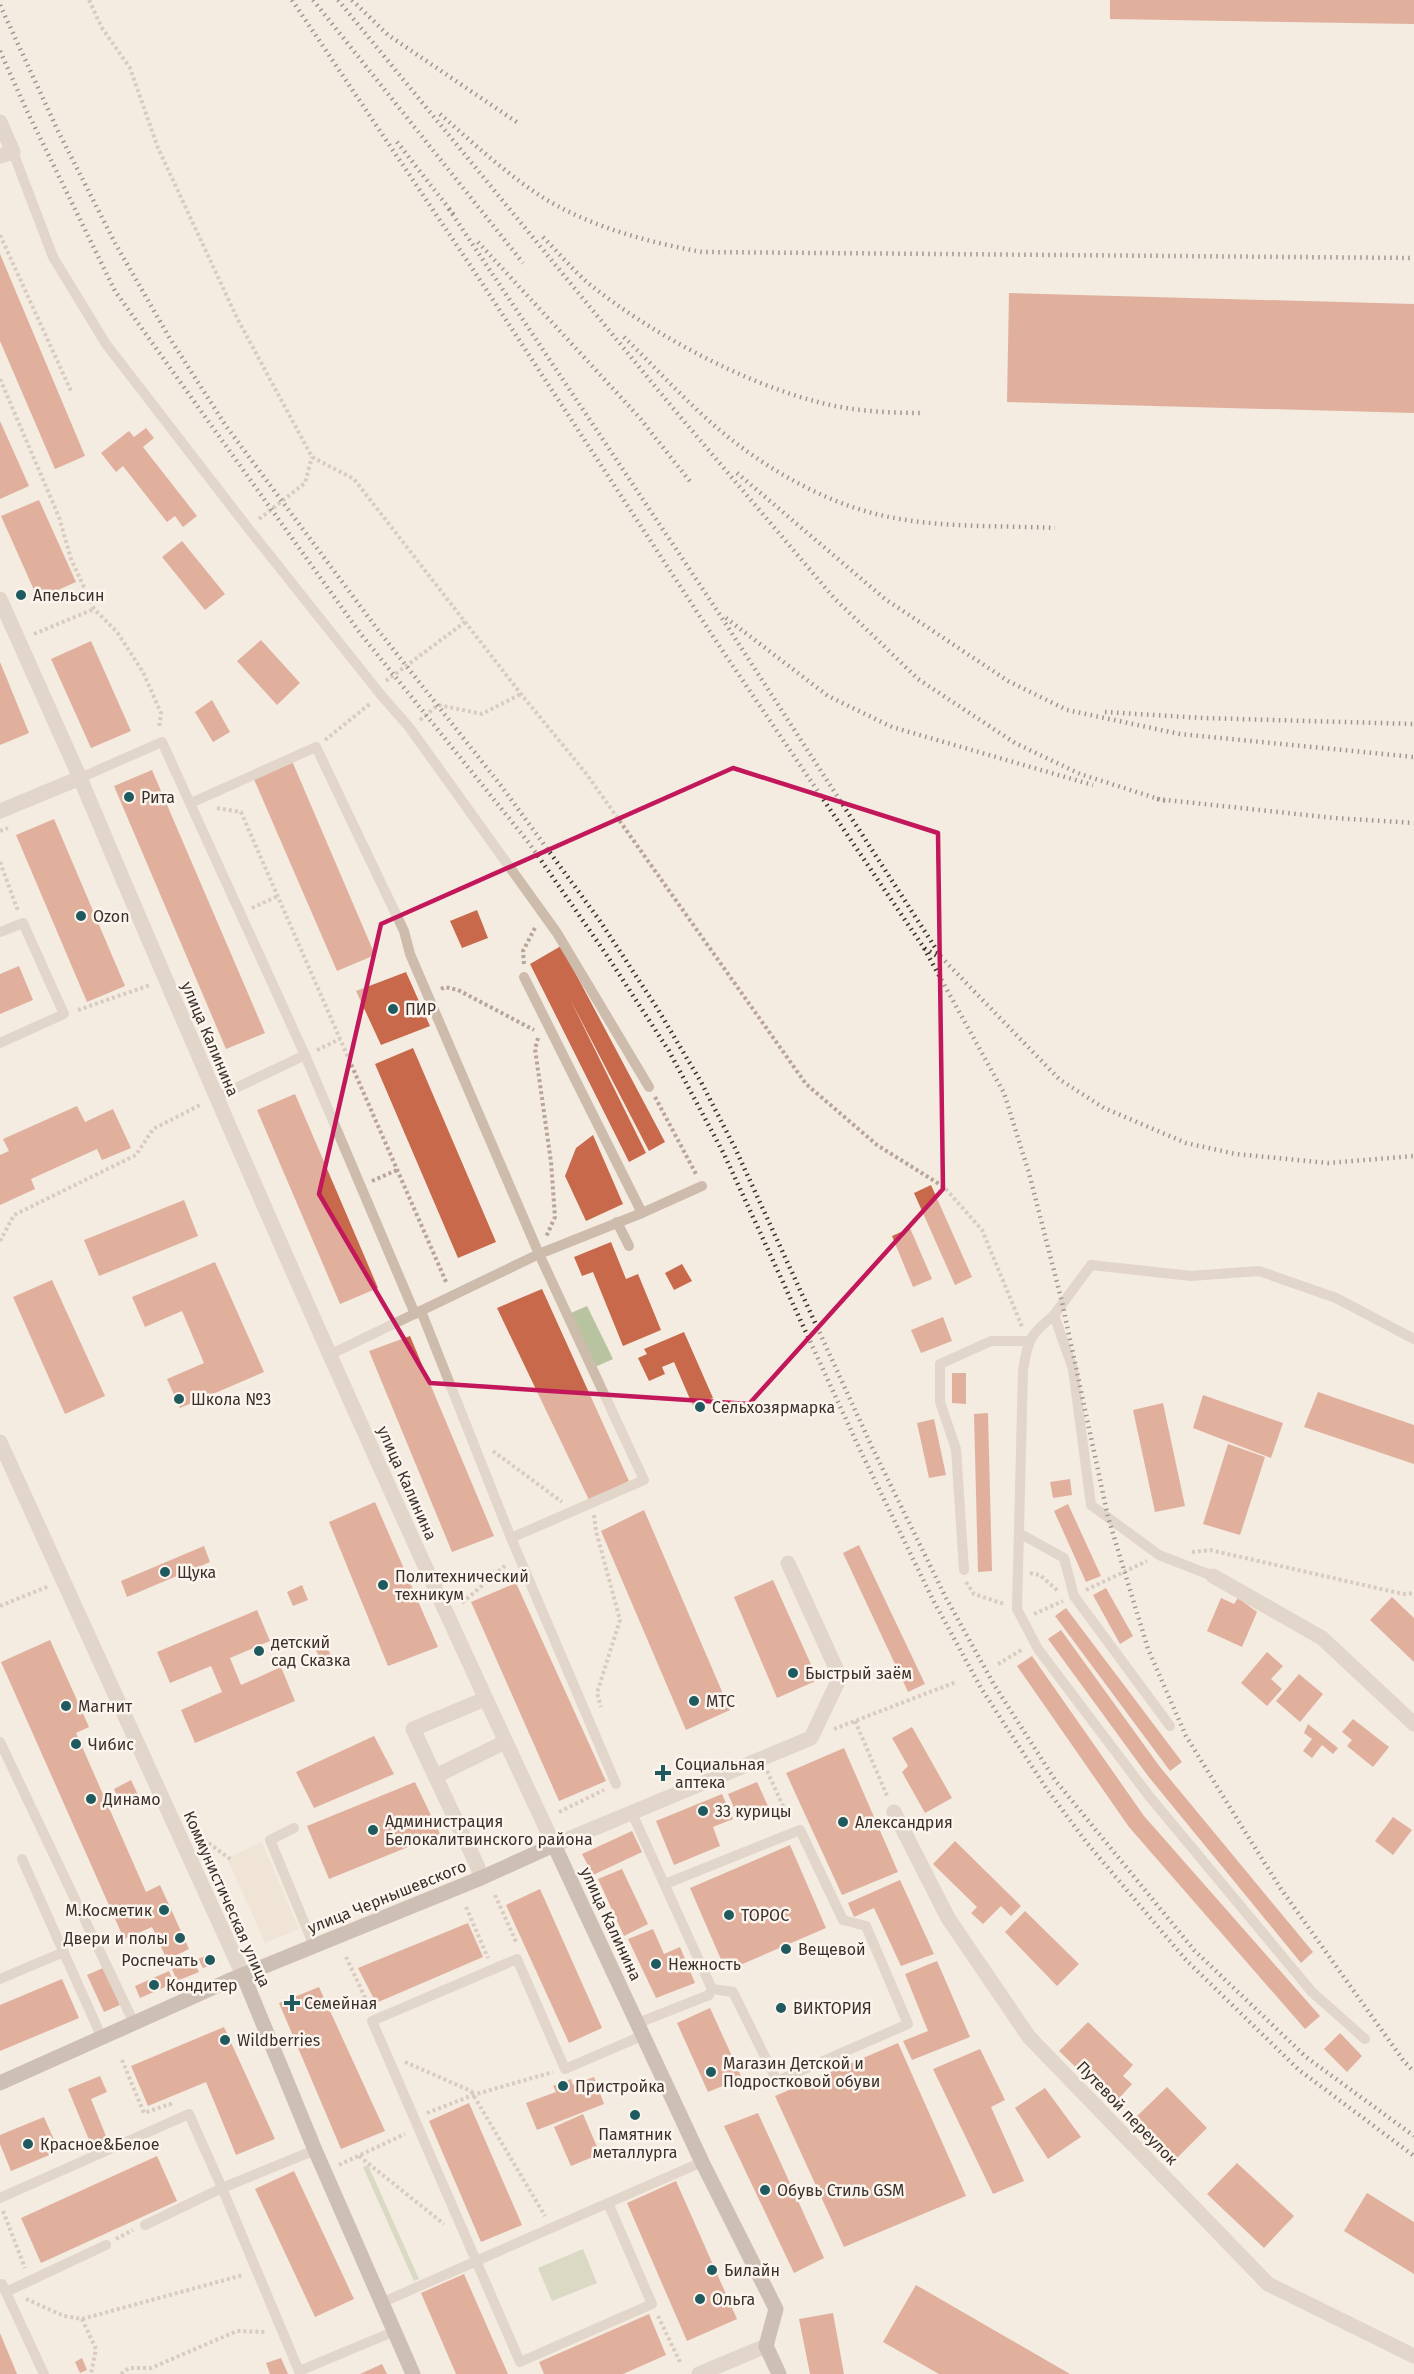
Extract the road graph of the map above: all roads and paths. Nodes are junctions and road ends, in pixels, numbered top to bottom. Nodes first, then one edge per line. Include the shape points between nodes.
1 (89, 0) edge
2 (0, 122) edge
3 (7, 154) edge
4 (0, 235) edge
5 (0, 379) edge
6 (71, 391) dead end
7 (312, 457) junction
8 (248, 528) junction
9 (0, 599) edge
10 (94, 609) junction
11 (465, 622) junction
12 (19, 641) junction
13 (378, 692) junction
14 (521, 694) junction
15 (409, 727) junction
16 (154, 746) junction
17 (315, 747) junction
18 (80, 778) junction
19 (190, 803) junction
20 (0, 811) edge
21 (241, 812) dead end
22 (0, 862) edge
23 (278, 896) junction
24 (543, 913) junction
25 (241, 914) junction
26 (23, 923) junction
27 (0, 932) edge
28 (524, 977) joint
29 (151, 985) dead end
30 (427, 995) junction
31 (64, 1014) junction
32 (537, 1022) dead end
33 (540, 1033) junction
34 (340, 1039) junction
35 (0, 1043) edge
36 (305, 1055) junction
37 (649, 1087) joint
38 (209, 1100) junction
39 (397, 1170) junction
40 (702, 1185) joint
41 (360, 1186) junction
42 (642, 1213) junction
43 (618, 1222) junction
44 (0, 1241) edge
45 (629, 1246) dead end
46 (539, 1254) junction
47 (452, 1295) junction
48 (418, 1312) junction
49 (1054, 1315) junction
50 (1414, 1339) edge
51 (1028, 1341) junction
52 (329, 1355) junction
53 (471, 1435) junction
54 (0, 1442) edge
55 (593, 1503) junction
56 (574, 1511) junction
57 (1018, 1533) junction
58 (511, 1538) junction
59 (519, 1555) junction
60 (788, 1563) dead end
61 (964, 1570) joint
62 (1018, 1571) junction
63 (1213, 1575) joint
64 (50, 1586) dead end
65 (1074, 1596) junction
66 (462, 1603) dead end
67 (0, 1606) edge
68 (1017, 1608) junction
69 (1034, 1642) junction
70 (998, 1664) dead end
71 (956, 1682) dead end
72 (485, 1699) junction
73 (603, 1715) dead end
74 (855, 1721) junction
75 (1414, 1724) edge
76 (1170, 1726) dead end
77 (811, 1738) junction
78 (0, 1742) edge
79 (506, 1742) junction
80 (761, 1758) junction
81 (436, 1776) junction
82 (616, 1784) joint
83 (632, 1811) junction
84 (559, 1812) dead end
85 (894, 1812) joint
86 (294, 1828) dead end
87 (800, 1830) junction
88 (197, 1835) dead end
89 (554, 1845) junction
90 (22, 1859) dead end
91 (230, 1859) dead end
92 (481, 1878) junction
93 (665, 1884) junction
94 (495, 1895) dead end
95 (466, 1907) dead end
96 (314, 1946) junction
97 (64, 1952) junction
98 (346, 1957) dead end
99 (517, 1959) junction
100 (493, 1970) junction
101 (243, 1975) junction
102 (0, 1979) edge
103 (712, 1989) junction
104 (375, 2019) junction
105 (135, 2023) junction
106 (641, 2029) junction
107 (102, 2038) junction
108 (1365, 2039) dead end
109 (386, 2054) junction
110 (122, 2060) dead end
111 (565, 2069) junction
112 (0, 2083) edge
113 (473, 2095) junction
114 (176, 2119) junction
115 (418, 2127) junction
116 (315, 2150) junction
117 (359, 2156) junction
118 (702, 2162) junction
119 (338, 2166) dead end
120 (222, 2188) junction
121 (0, 2198) edge
122 (0, 2203) edge
123 (608, 2203) junction
124 (145, 2225) joint
125 (551, 2227) junction
126 (105, 2245) joint
127 (470, 2245) junction
128 (477, 2259) junction
129 (256, 2271) junction
130 (29, 2280) junction
131 (2, 2285) edge
132 (381, 2303) junction
133 (652, 2304) junction
134 (82, 2319) junction
135 (395, 2331) junction
136 (283, 2333) junction
137 (766, 2346) junction
138 (1414, 2356) edge
139 (680, 2362) dead end
140 (300, 2373) edge
141 (44, 2374) edge
142 (91, 2374) edge
143 (121, 2374) edge
144 (413, 2374) edge
145 (699, 2374) edge
146 (779, 2374) edge

1 - 7 path via 129,68 158,148 237,318
2 - 3 street
3 - 8 lane via 53,257 106,345
4 - 6 path
5 - 10 path
7 - 8 path via 305,483
7 - 11 path via 354,479
8 - 13 lane
9 - 12 street, улица Калинина
10 - 12 path
10 - 16 path via 117,632 143,672 161,713
11 - 13 path
11 - 14 path
12 - 18 street, улица Калинина
13 - 15 lane
13 - 17 path
14 - 15 path via 482,714 438,705
14 - 51 path via 585,772 806,1084 877,1145 944,1187 982,1230
15 - 24 lane
16 - 18 lane
16 - 19 lane via 162,742
17 - 19 lane
17 - 30 lane via 404,931
18 - 20 street
18 - 38 street, улица Калинина
19 - 25 lane
21 - 23 path
22 - 26 path
23 - 25 path
23 - 34 path
24 - 28 path via 523,951
24 - 37 lane
25 - 36 lane
26 - 27 lane
26 - 31 lane
28 - 42 lane
29 - 31 path
30 - 33 path via 445,987 458,990
30 - 46 lane
31 - 35 lane
32 - 33 path
33 - 46 path via 535,1049 555,1217
34 - 36 path
34 - 39 path
36 - 38 lane
36 - 41 lane
37 - 40 path
38 - 44 path via 153,1129 136,1155 14,1215
38 - 52 street, улица Калинина
39 - 41 path
39 - 47 path
40 - 42 lane
41 - 48 lane
42 - 43 lane
43 - 45 lane
43 - 46 lane
46 - 47 lane
46 - 55 lane via 644,1480
47 - 48 lane
48 - 52 lane
48 - 53 lane
49 - 50 lane via 1091,1265 1191,1276 1259,1271 1336,1298
49 - 51 lane
49 - 63 lane via 1073,1369 1091,1505 1158,1556
51 - 57 lane via 1023,1370
51 - 61 lane via 992,1341 940,1364 940,1402 956,1449
52 - 72 street, улица Калинина
53 - 56 path
53 - 58 lane
54 - 101 street, Коммунистическая улица
55 - 56 lane
55 - 73 path via 596,1531 620,1620 597,1693
56 - 58 lane
57 - 62 lane
57 - 65 lane via 1064,1558
58 - 59 lane
59 - 66 path
59 - 82 lane
60 - 77 street via 840,1677
61 - 68 path via 966,1583 974,1594
62 - 65 path via 1040,1575 1056,1591
62 - 68 lane
63 - 75 street via 1322,1638
64 - 67 path
65 - 76 lane
68 - 69 lane
69 - 70 path
69 - 108 lane via 1149,1796 1312,1992
71 - 74 path
72 - 79 street, улица Калинина
72 - 81 street via 413,1729
74 - 77 path
74 - 85 path
77 - 80 street, улица Чернышевского
78 - 105 lane
79 - 81 street
79 - 89 street, улица Калинина
80 - 83 street, улица Чернышевского
80 - 87 path via 787,1817
81 - 92 street
82 - 84 path
83 - 89 street, улица Чернышевского
83 - 93 lane
85 - 138 street, Путевой переулок via 948,1918 1029,2037 1268,2284
86 - 96 lane via 270,1840
87 - 93 lane
87 - 103 lane via 843,1920 866,1926 908,2024 777,2081 733,1992
88 - 91 path
89 - 92 main road, улица Чернышевского
89 - 106 main road, улица Калинина
90 - 97 lane
92 - 96 main road, улица Чернышевского
93 - 103 lane
94 - 99 path via 519,1950
95 - 100 path
96 - 101 main road, улица Чернышевского
97 - 102 lane
97 - 107 lane
98 - 104 path
99 - 100 lane
99 - 111 lane
100 - 104 lane
101 - 105 main road, улица Чернышевского
101 - 116 main road, Коммунистическая улица
103 - 106 lane via 709,1995
104 - 109 lane via 372,2021
105 - 107 main road, улица Чернышевского
106 - 111 lane
106 - 118 main road, улица Калинина
107 - 112 main road, улица Чернышевского
109 - 113 path
109 - 115 lane
110 - 114 path via 144,2113 170,2104
111 - 113 path
113 - 115 path via 426,2113
113 - 125 path
114 - 120 lane via 189,2114
114 - 121 lane
115 - 117 path
115 - 127 lane
116 - 120 lane
116 - 132 main road, Коммунистическая улица
117 - 119 path
117 - 127 path
118 - 123 lane
118 - 137 main road, улица Калинина via 776,2309
120 - 124 lane
120 - 129 lane
122 - 130 path
123 - 125 lane
123 - 133 lane
124 - 126 path
125 - 128 lane
126 - 130 lane
127 - 128 lane
128 - 132 lane
128 - 133 lane via 520,2362
129 - 134 path
129 - 136 lane
130 - 131 lane
131 - 134 path via 64,2316
131 - 141 lane
132 - 135 main road, Коммунистическая улица
133 - 139 path
134 - 142 path via 96,2349
135 - 140 lane
135 - 144 main road, Коммунистическая улица
136 - 140 lane
136 - 143 path via 237,2331 151,2368 129,2368
137 - 145 street
137 - 146 main road

